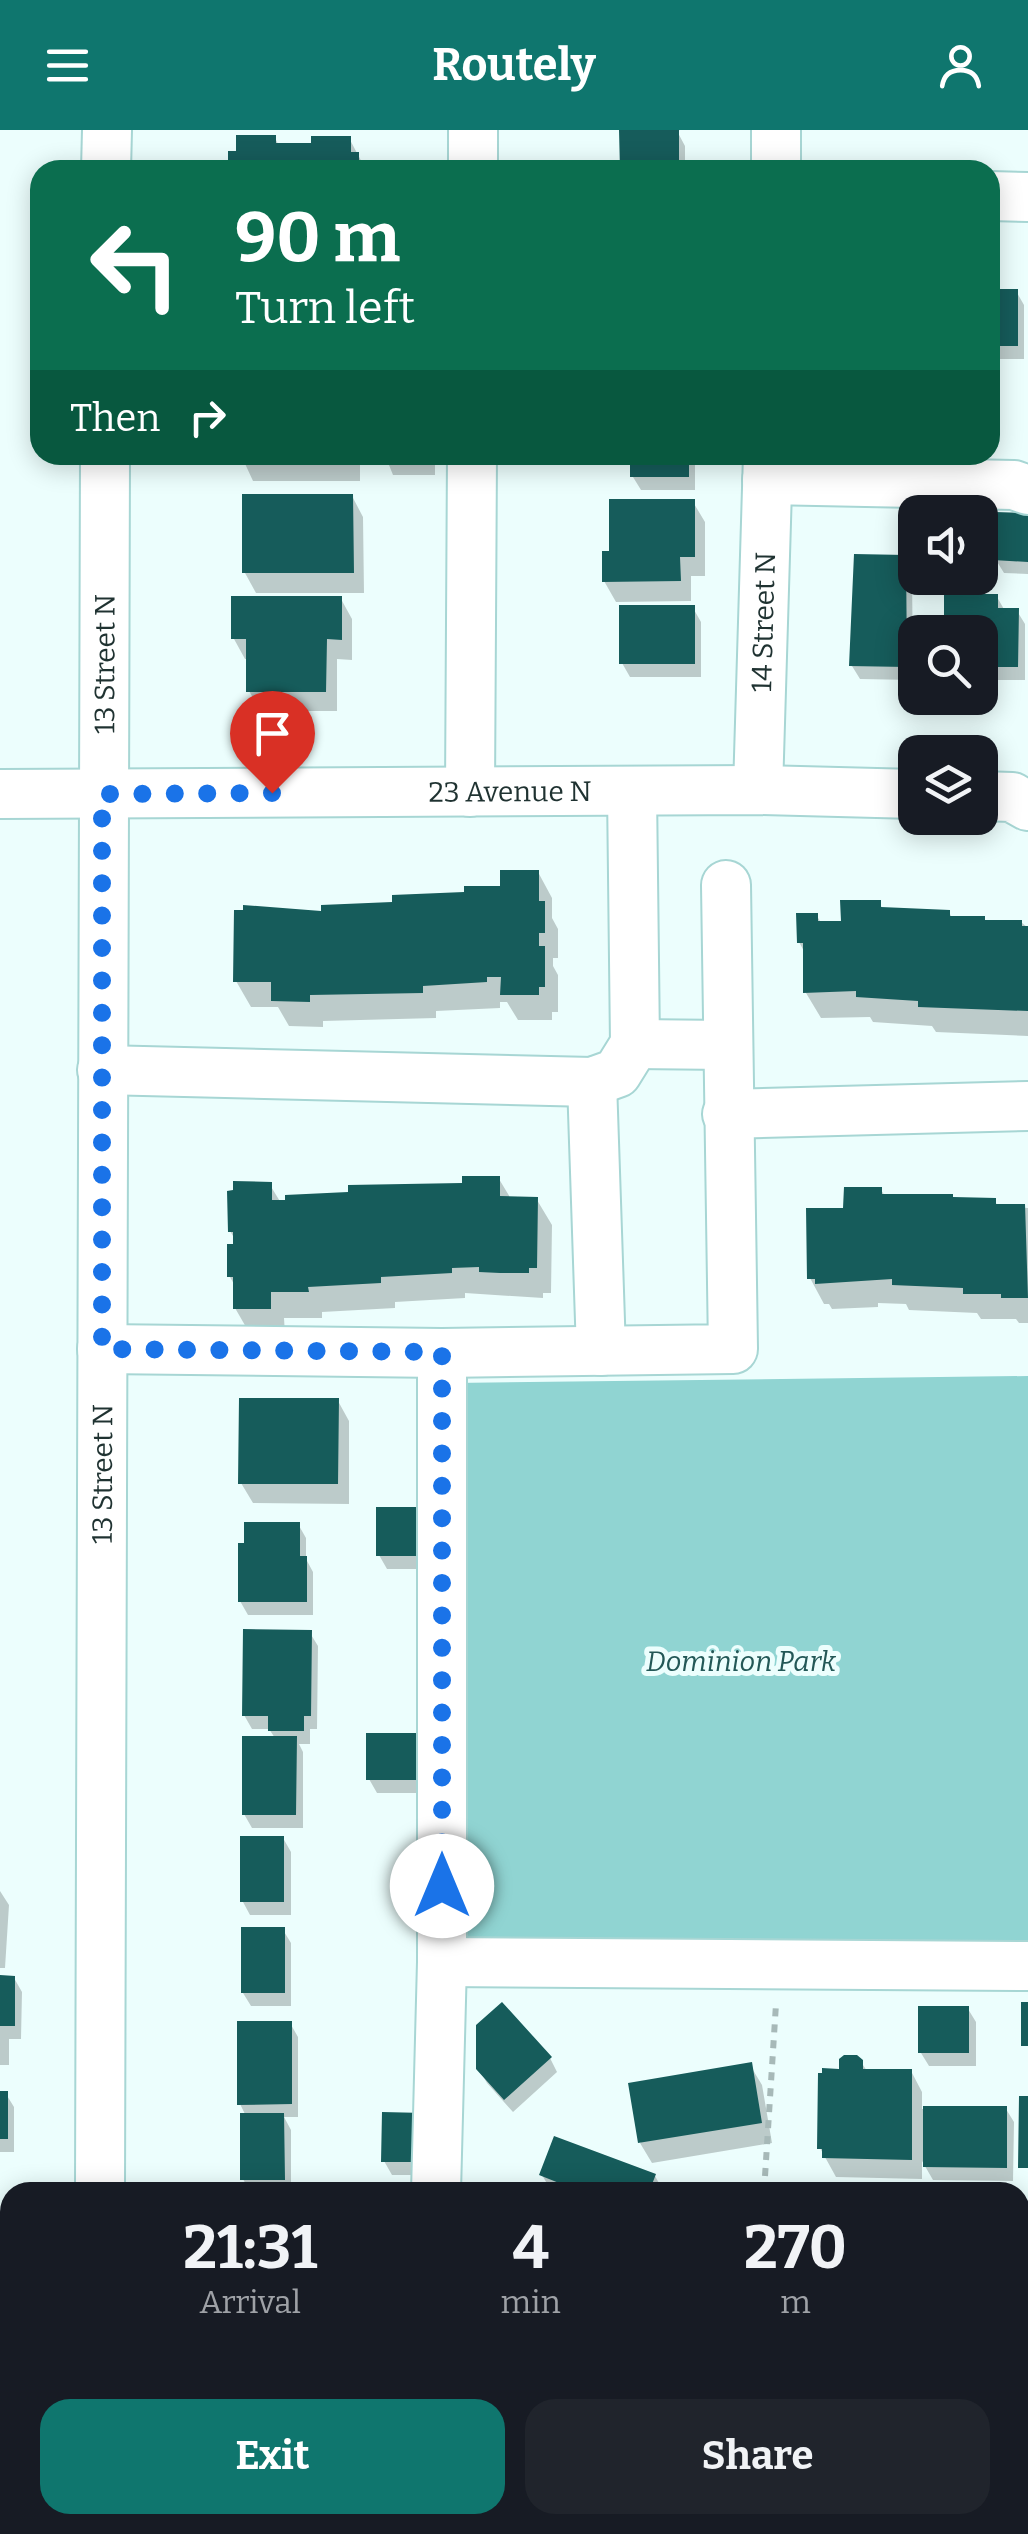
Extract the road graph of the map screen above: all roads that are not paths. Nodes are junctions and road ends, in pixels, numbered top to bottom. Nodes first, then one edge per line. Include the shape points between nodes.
1 (107, 130) edge
2 (473, 130) edge
3 (776, 130) edge
4 (106, 160) edge
5 (473, 160) edge
6 (776, 160) edge
7 (1000, 196) edge
8 (1028, 197) edge
9 (105, 465) edge
10 (472, 465) edge
11 (768, 468) edge
12 (1028, 490) edge
13 (758, 790) junction
14 (632, 791) junction
15 (470, 792) junction
16 (0, 794) edge
17 (102, 794) junction
18 (898, 794) edge
19 (998, 797) edge
20 (1028, 806) edge
21 (726, 885) dead end
22 (635, 1044) junction
23 (726, 1045) junction
24 (102, 1070) junction
25 (592, 1082) junction
26 (1028, 1106) edge
27 (727, 1114) junction
28 (102, 1349) junction
29 (601, 1350) junction
30 (442, 1352) junction
31 (442, 1962) junction
32 (1028, 1966) edge
33 (100, 2182) edge
34 (436, 2182) edge

1 - 4 street
2 - 5 street
3 - 6 street
7 - 8 street
9 - 17 street, 13 Street N
10 - 15 street
11 - 12 street
11 - 13 street, 14 Street N
13 - 14 street, 23 Avenue N
13 - 18 street, 23 Avenue N
14 - 15 street, 23 Avenue N
14 - 22 street
15 - 17 street, 23 Avenue N
16 - 17 street, 23 Avenue N
17 - 24 street, 13 Street N
19 - 20 street
21 - 23 street
22 - 23 street
22 - 25 street via 617,1073
23 - 27 street
24 - 25 street
24 - 28 street, 13 Street N
25 - 29 street
26 - 27 street
27 - 29 street via 733,1349
28 - 30 street
28 - 33 street, 13 Street N
29 - 30 street
30 - 31 street
31 - 32 street
31 - 34 street

